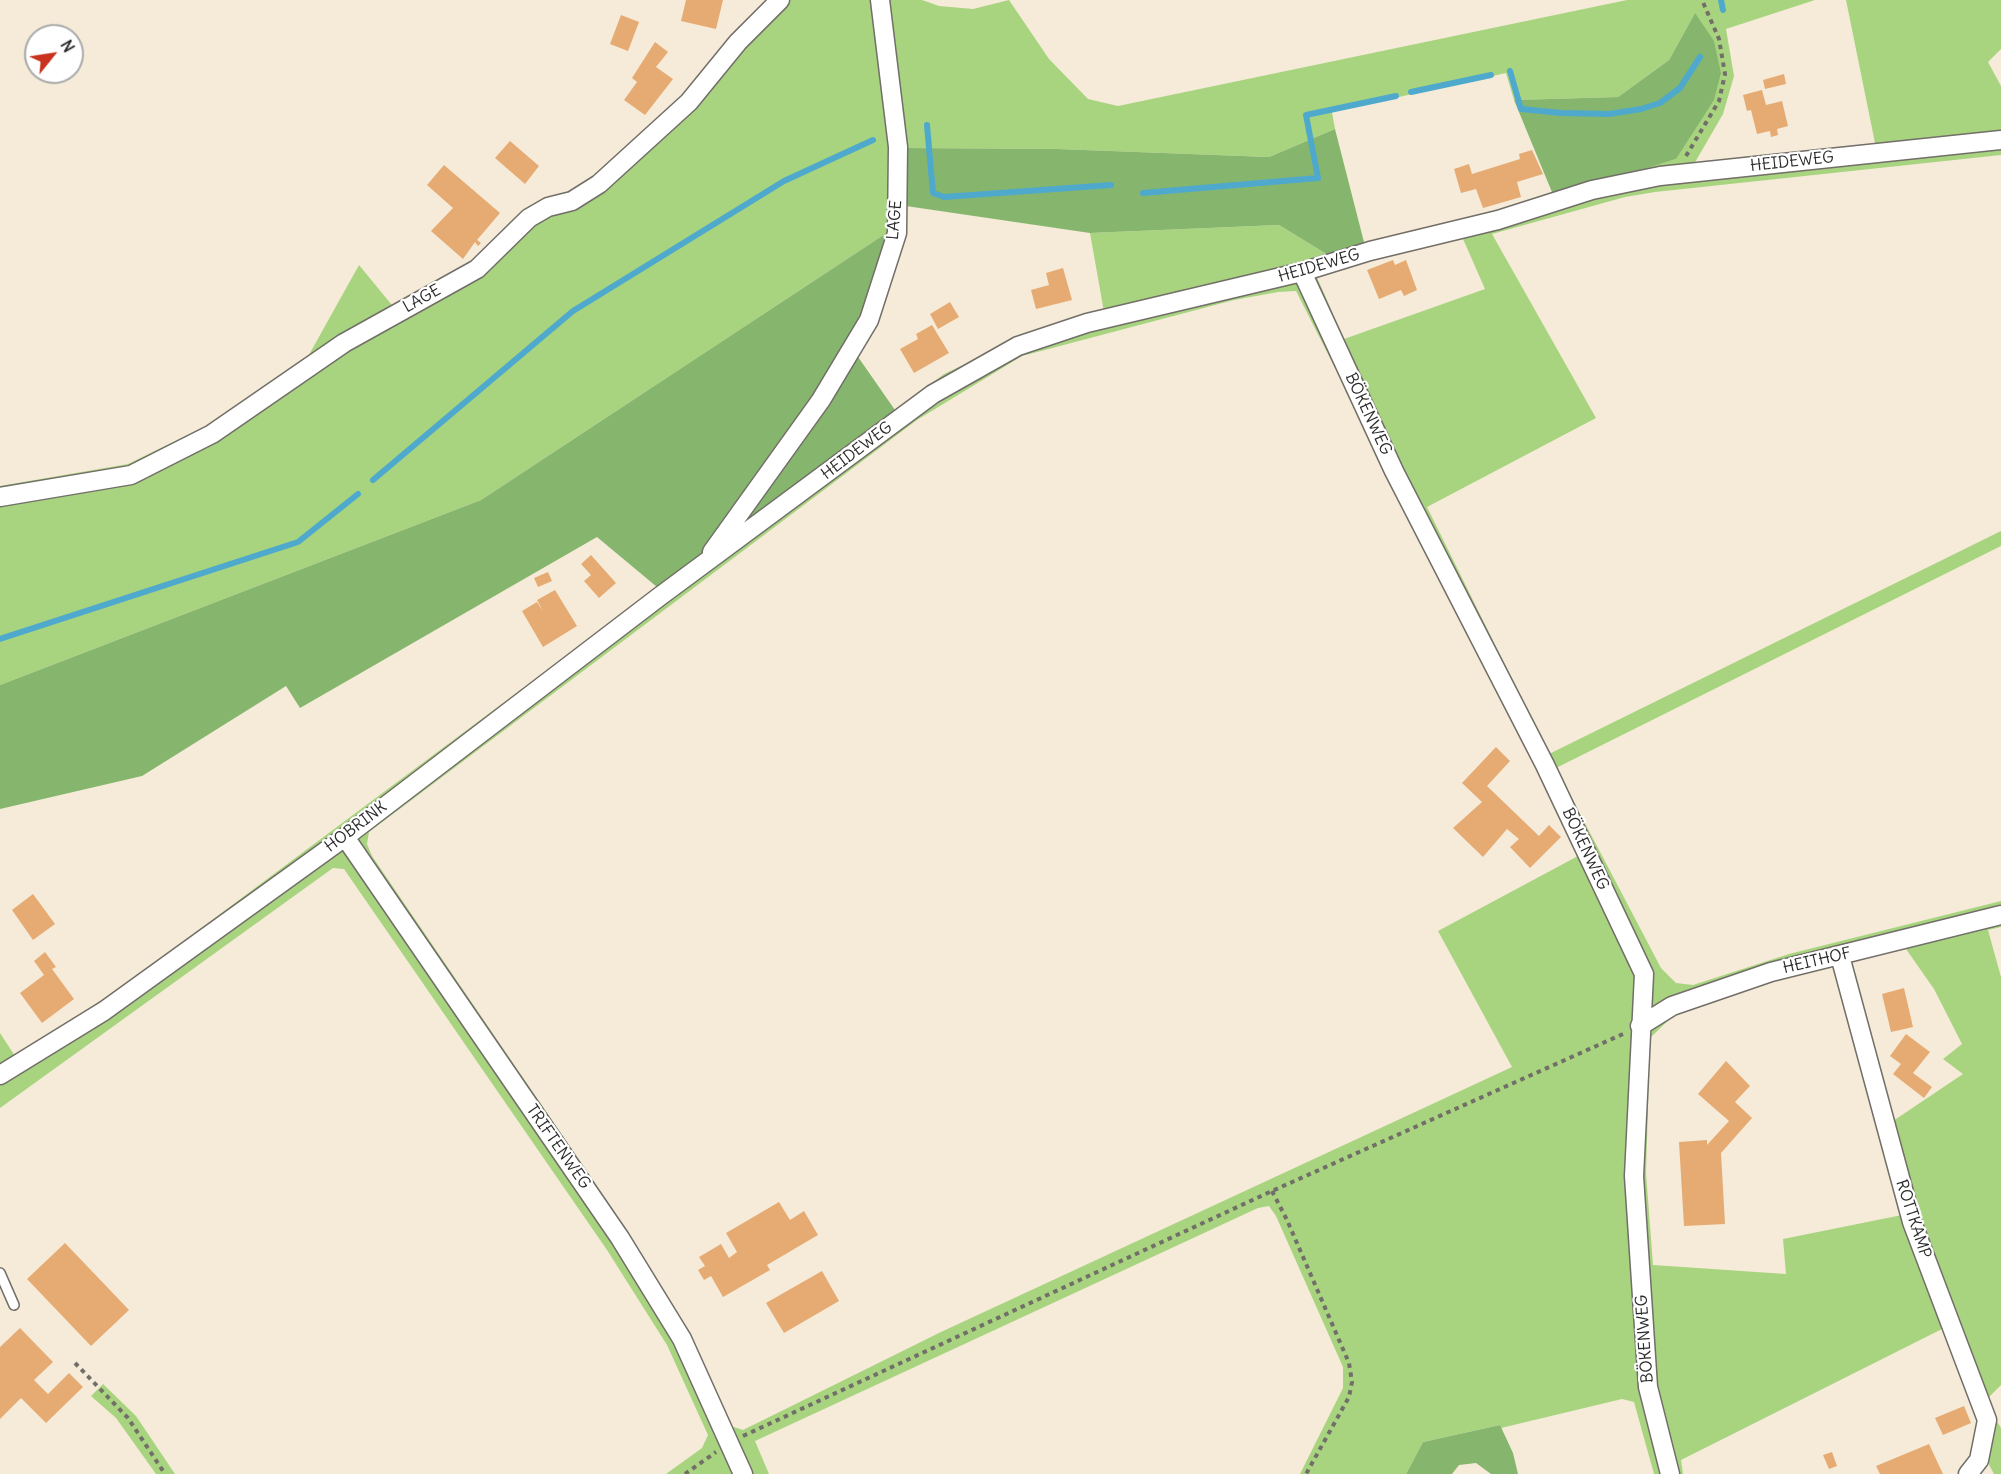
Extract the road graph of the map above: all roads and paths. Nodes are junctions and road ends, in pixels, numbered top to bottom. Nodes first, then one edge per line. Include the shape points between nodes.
1 (780, 0) edge
2 (880, 0) edge
3 (1702, 0) edge
4 (2001, 140) edge
5 (1676, 174) junction
6 (1302, 272) junction
7 (0, 497) edge
8 (703, 566) junction
9 (345, 837) junction
10 (2001, 915) edge
11 (1840, 956) junction
12 (1640, 1026) junction
13 (0, 1075) edge
14 (1272, 1191) junction
15 (0, 1273) edge
16 (14, 1305) dead end
17 (75, 1363) dead end
18 (728, 1443) junction
19 (165, 1474) edge
20 (685, 1474) edge
21 (743, 1474) edge
22 (1306, 1474) edge
23 (1670, 1474) edge
24 (1968, 1474) edge

1 - 7 street, LAGE via 738,42 689,102 617,169 572,201 548,207 529,218 477,269 344,344 212,434 131,475
2 - 8 street, LAGE via 898,147 897,233 869,320 821,400
3 - 5 path via 1719,39 1725,74 1719,101
4 - 5 street, HEIDEWEG
5 - 6 street, HEIDEWEG via 1592,190 1498,220
6 - 8 street, HEIDEWEG via 1087,323 1018,346 933,394
6 - 12 street, BÖKENWEG via 1394,471 1545,765 1644,974
8 - 9 street, HOBRINK
9 - 13 street, HOBRINK via 104,1011
9 - 18 street, TRIFTENWEG via 620,1238 681,1339
10 - 11 street, HEITHOF
11 - 12 street, HEITHOF via 1771,972 1672,1006
11 - 24 street, ROTTKAMP via 1912,1221 1987,1420 1979,1460
12 - 14 path
12 - 23 street, BÖKENWEG via 1634,1176 1647,1376
14 - 18 path
14 - 22 path via 1349,1363 1353,1382
15 - 16 lane
17 - 19 path via 128,1418
18 - 20 path
18 - 21 street, TRIFTENWEG

